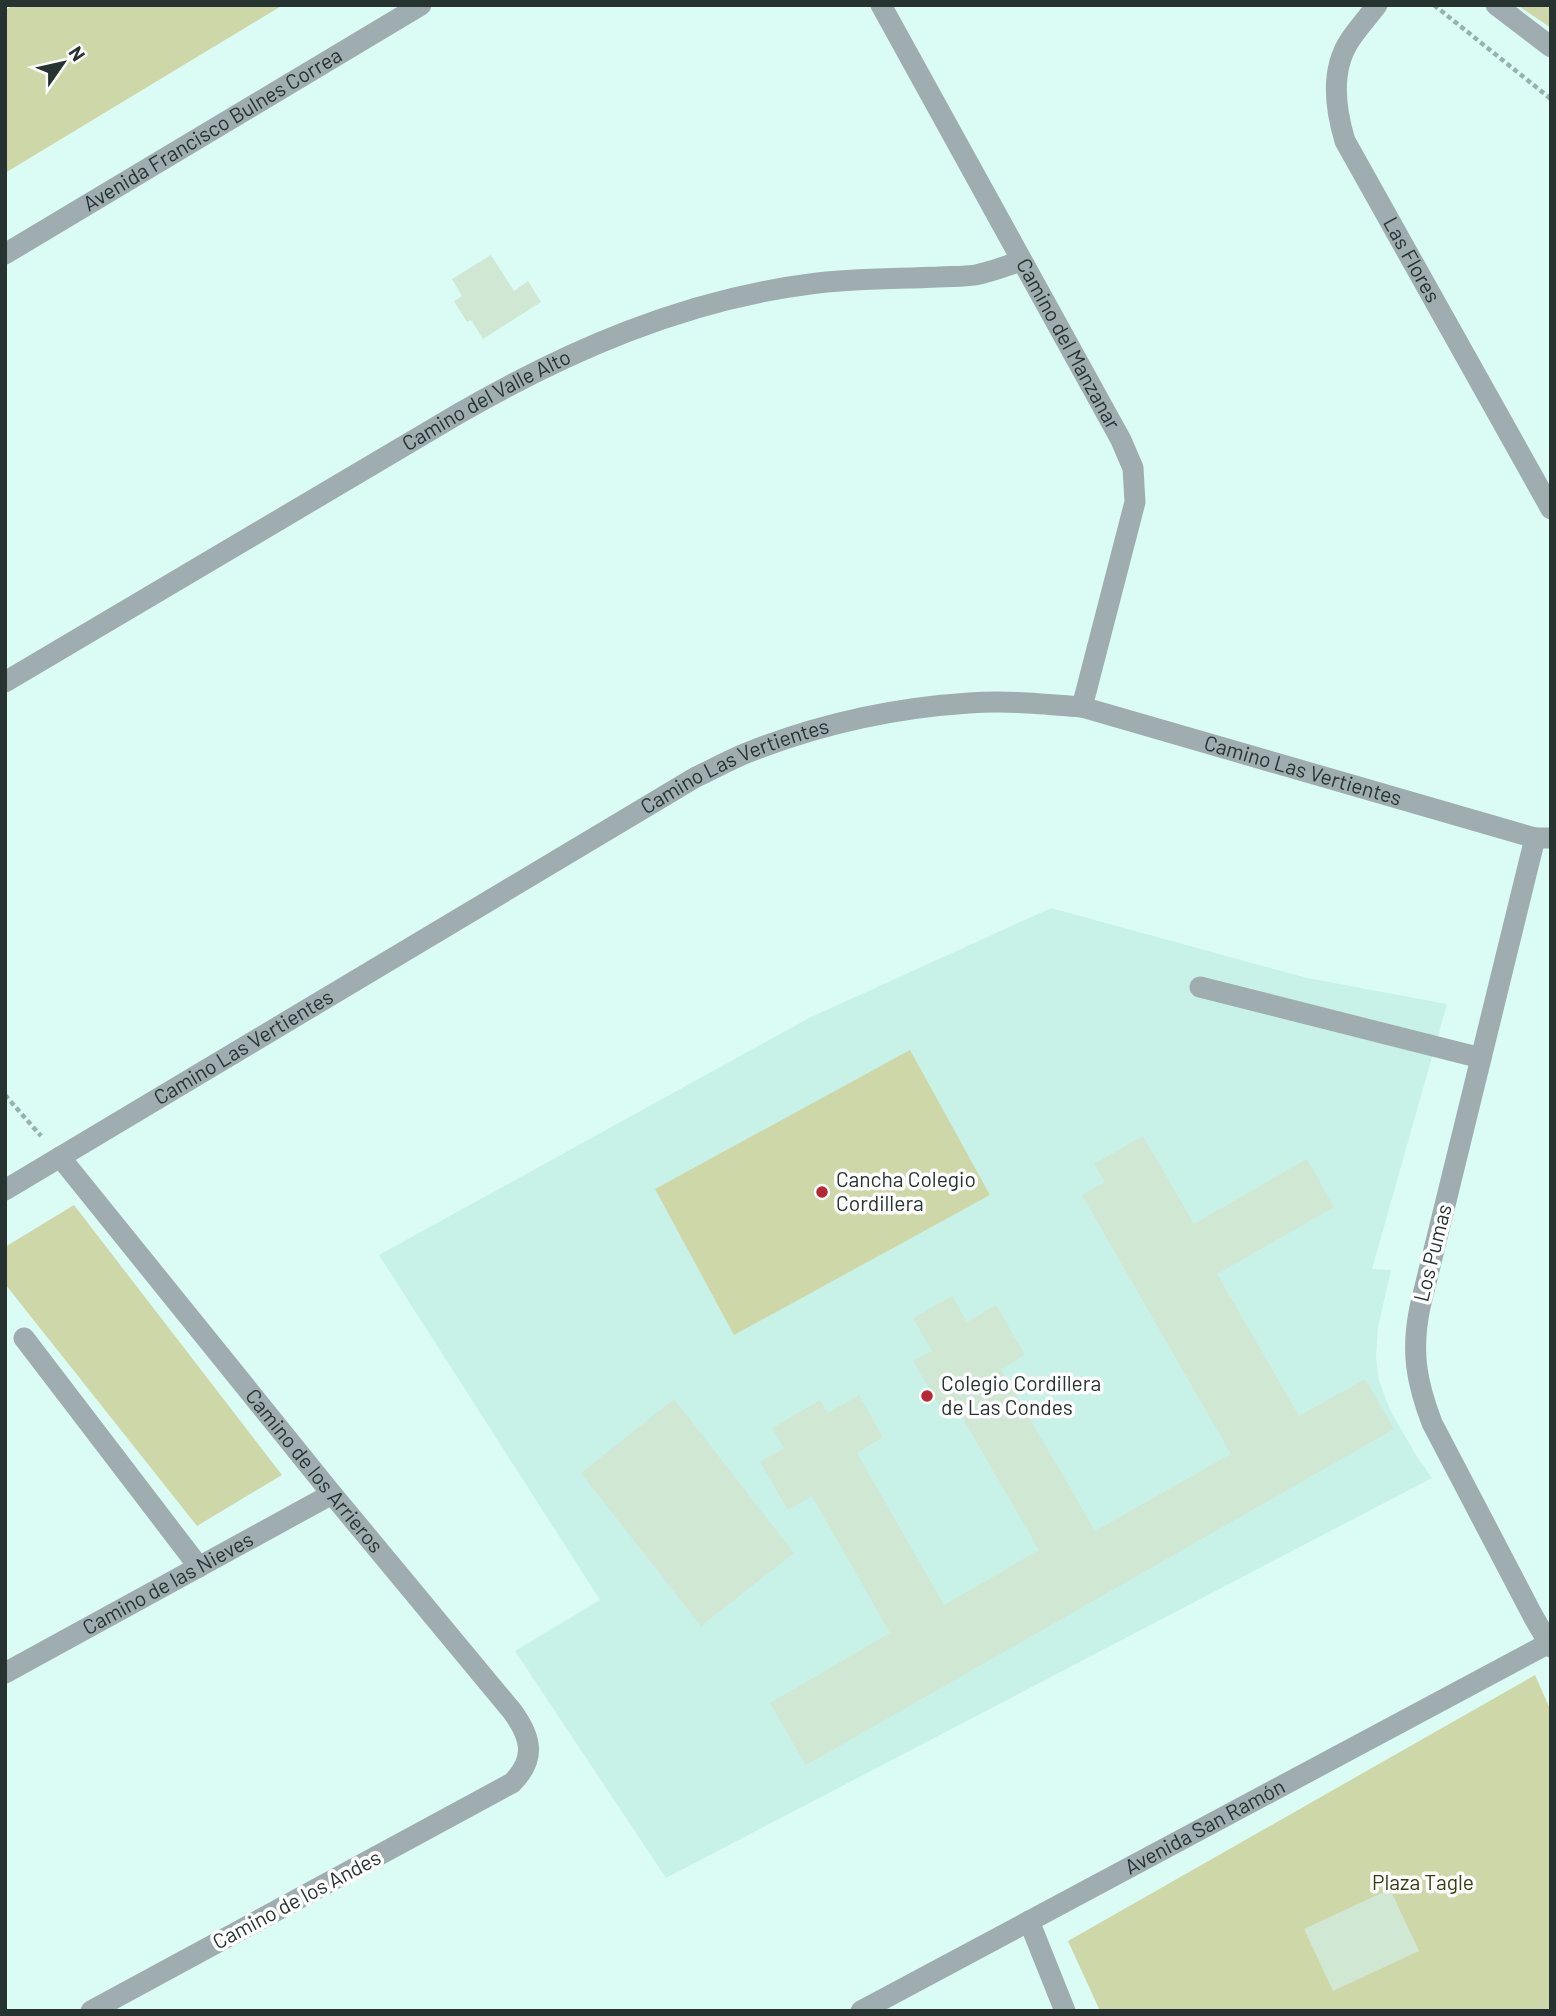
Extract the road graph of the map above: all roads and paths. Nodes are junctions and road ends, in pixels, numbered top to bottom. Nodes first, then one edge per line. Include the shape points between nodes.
1 (421, 5) edge
2 (881, 5) edge
3 (1377, 5) edge
4 (1434, 5) edge
5 (1496, 5) edge
6 (1551, 47) edge
7 (1551, 99) edge
8 (5, 254) edge
9 (1021, 261) junction
10 (1551, 509) edge
11 (5, 682) edge
12 (1082, 707) junction
13 (1543, 838) edge
14 (1200, 987) dead end
15 (1481, 1058) junction
16 (5, 1095) edge
17 (60, 1157) junction
18 (5, 1190) edge
19 (24, 1338) dead end
20 (332, 1494) junction
21 (199, 1567) junction
22 (1550, 1644) edge
23 (5, 1673) edge
24 (502, 1789) joint
25 (1029, 1922) junction
26 (91, 2011) edge
27 (861, 2011) edge
28 (1065, 2011) edge

1 - 8 street, Avenida Francisco Bulnes Correa
2 - 9 street, Camino del Manzanar
3 - 10 street, Las Flores via 1349,41 1337,76 1338,120 1345,141
4 - 7 path
5 - 6 street
9 - 11 street, Camino del Valle Alto via 975,275 811,284 751,295 633,329 514,382
9 - 12 street, Camino del Manzanar via 1121,440 1134,477 1135,502
12 - 13 street, Camino Las Vertientes
12 - 17 street, Camino Las Vertientes via 985,702 916,708 861,717 748,752 696,777
13 - 15 street, Los Pumas
14 - 15 street
15 - 22 street, Los Pumas via 1419,1307 1415,1368 1432,1423
16 - 17 path
17 - 18 street, Camino Las Vertientes
17 - 20 street, Camino de los Arrieros
19 - 21 street
20 - 21 street, Camino de las Nieves
20 - 24 street, Camino de los Arrieros via 523,1726 528,1739 526,1765 521,1775
21 - 23 street, Camino de las Nieves
22 - 25 street, Avenida San Ramón
24 - 26 street, Camino de los Andes
25 - 27 street, Avenida San Ramón
25 - 28 street

